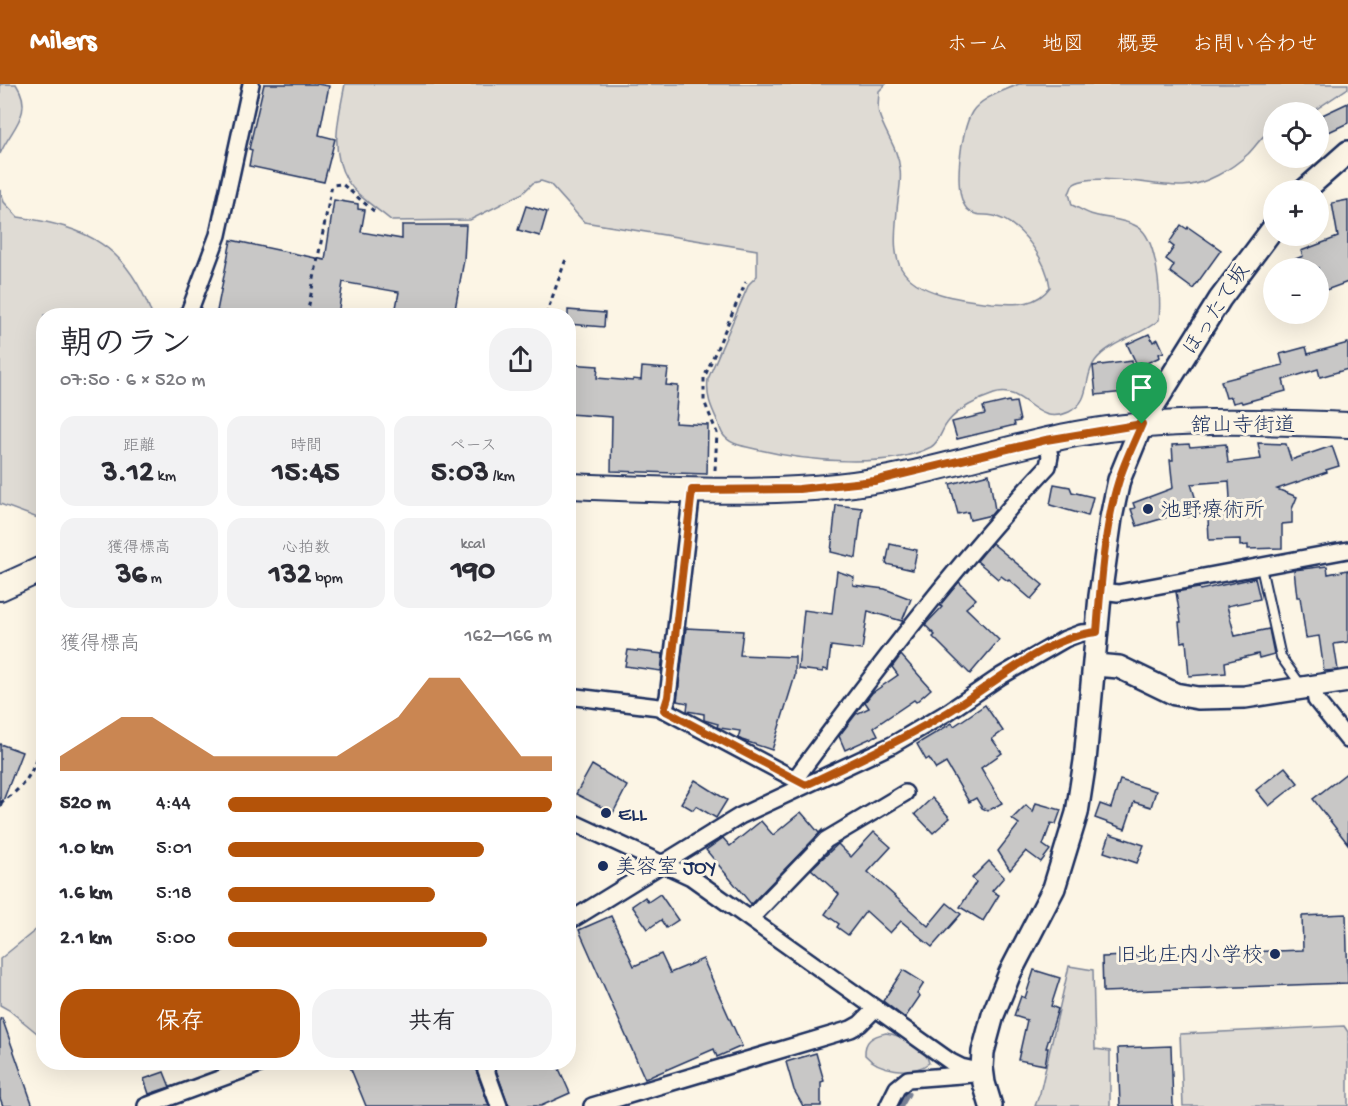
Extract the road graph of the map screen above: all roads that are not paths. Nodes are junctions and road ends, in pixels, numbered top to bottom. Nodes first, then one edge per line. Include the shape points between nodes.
1 (251, 84) edge
2 (1348, 152) edge
3 (1316, 180) edge
4 (1263, 241) edge
5 (191, 308) edge
6 (1142, 424) junction
7 (1348, 425) edge
8 (1046, 440) junction
9 (576, 486) edge
10 (703, 490) junction
11 (1348, 550) edge
12 (1261, 567) junction
13 (36, 572) edge
14 (0, 588) edge
15 (1101, 591) junction
16 (1097, 632) junction
17 (1095, 665) junction
18 (1348, 681) edge
19 (1309, 687) junction
20 (576, 697) edge
21 (664, 710) junction
22 (1348, 740) edge
23 (800, 782) junction
24 (904, 793) dead end
25 (576, 824) edge
26 (662, 862) junction
27 (576, 917) edge
28 (751, 918) junction
29 (875, 1008) junction
30 (243, 1070) edge
31 (486, 1070) edge
32 (983, 1072) junction
33 (146, 1106) edge
34 (499, 1106) edge
35 (592, 1106) edge
36 (888, 1106) edge
37 (991, 1106) edge

1 - 5 street via 218,236
2 - 3 street
4 - 6 street, ほったて坂 via 1220,298
6 - 7 main road, 舘山寺街道
6 - 8 main road, 舘山寺街道
6 - 15 street, ほったて坂 via 1114,499
8 - 10 main road, 舘山寺街道 via 874,481 799,489
8 - 23 street via 1048,465 870,678
9 - 10 main road, 舘山寺街道
10 - 21 street
11 - 12 street
12 - 15 street via 1118,593
12 - 19 lane via 1281,657
13 - 14 main road
15 - 16 street, ほったて坂
16 - 17 street, ほったて坂
16 - 23 street via 1065,639 892,745
17 - 19 street via 1119,667 1186,697 1245,697
17 - 32 street, ほったて坂 via 1082,787 1071,839 1054,888 1001,993 985,1044
18 - 19 street
19 - 22 street
20 - 21 street
21 - 23 street
23 - 26 street
24 - 28 street via 826,840
25 - 26 street
26 - 27 street
26 - 28 street
28 - 29 street
29 - 32 street via 951,1062
29 - 35 street via 861,1024 850,1029
30 - 33 street
31 - 34 street
32 - 36 street via 908,1079 897,1088
32 - 37 street, ほったて坂

